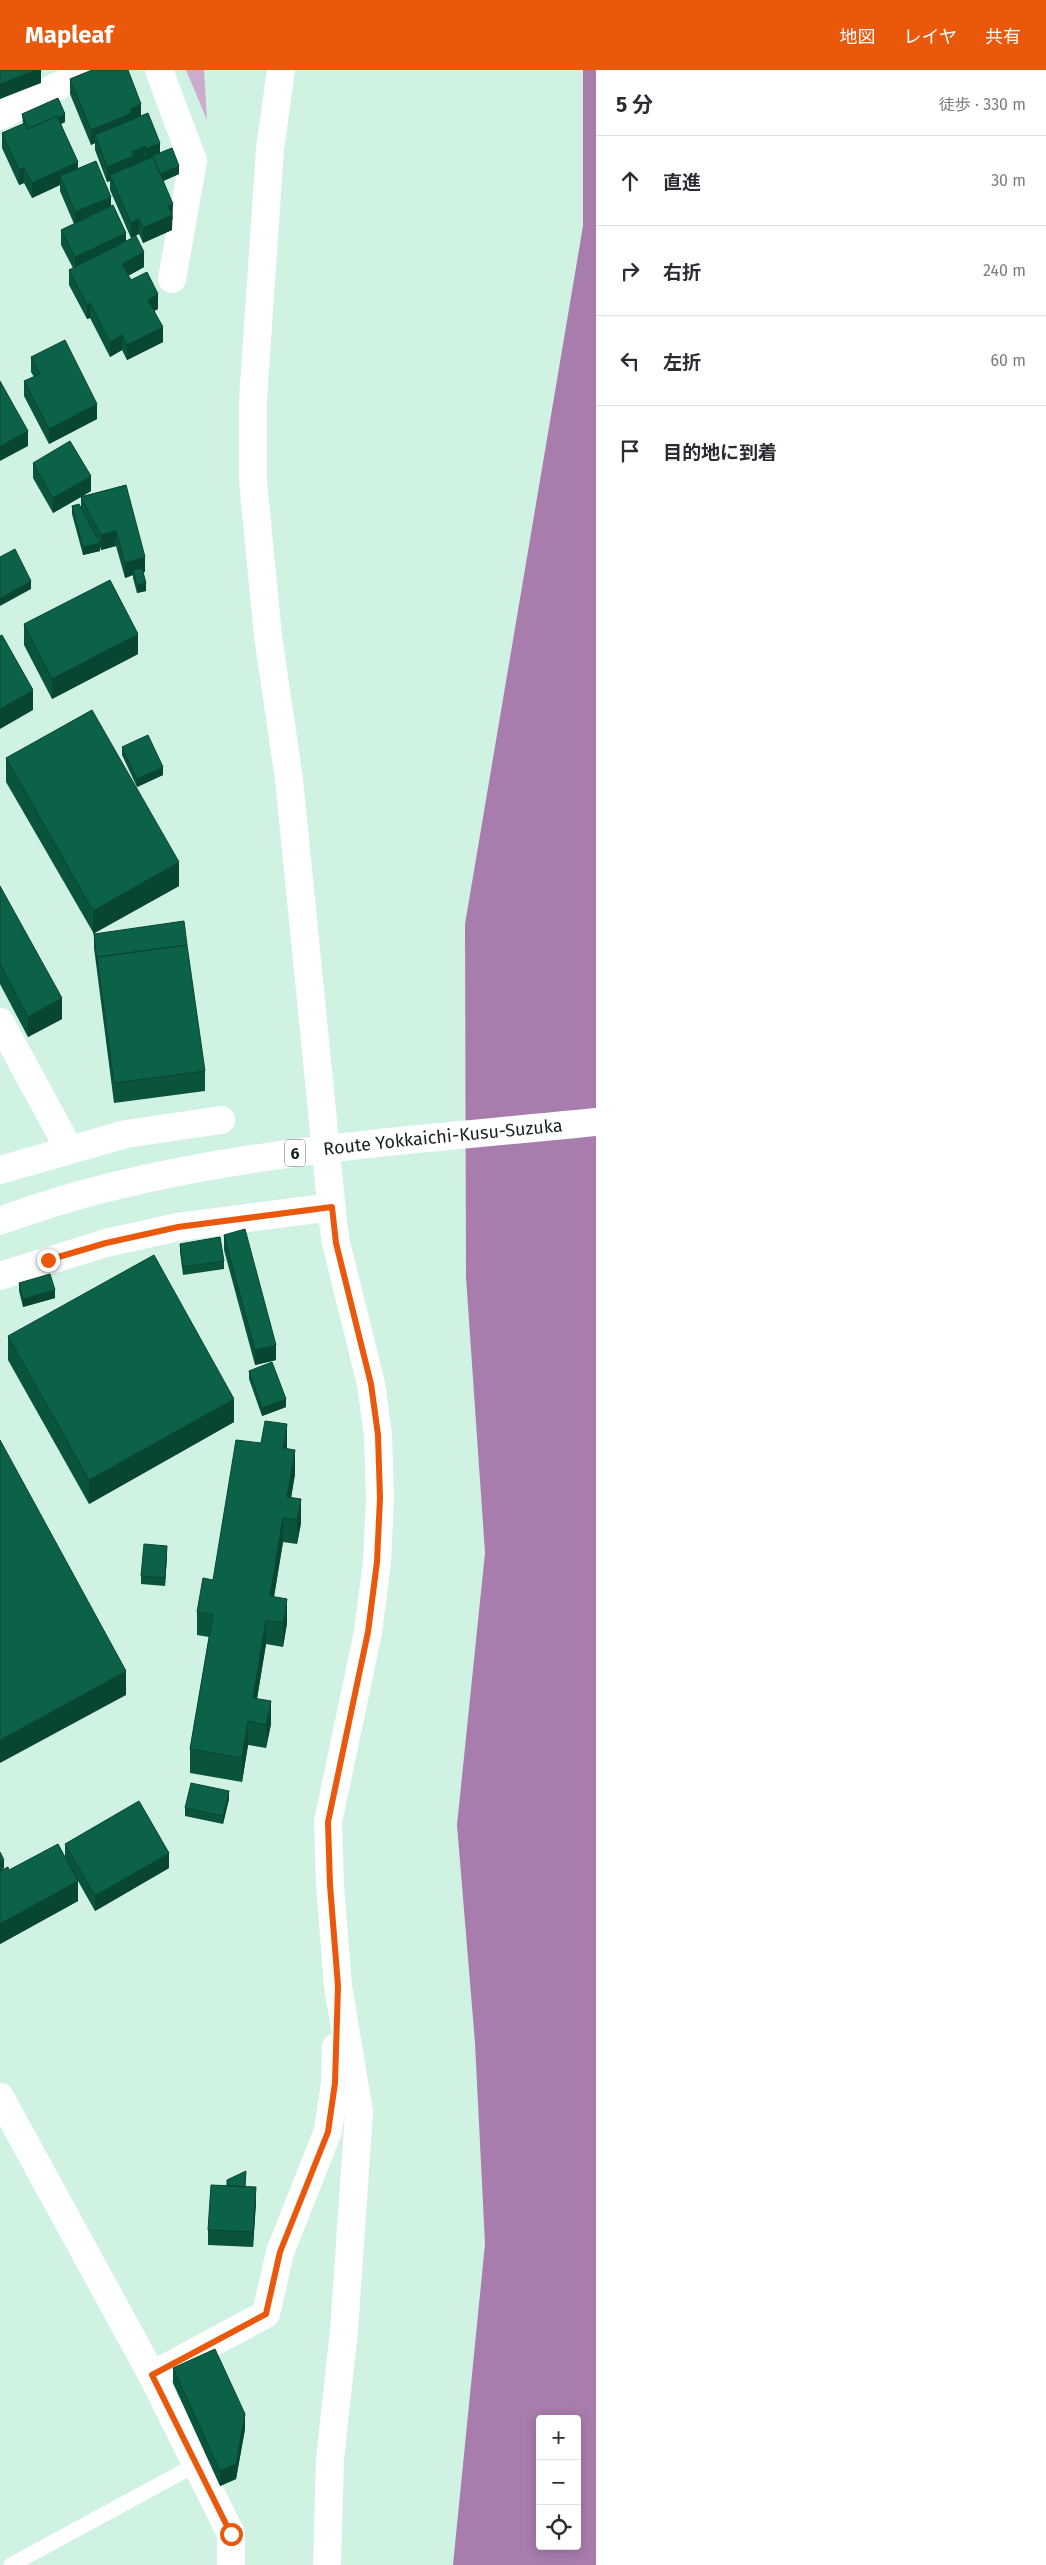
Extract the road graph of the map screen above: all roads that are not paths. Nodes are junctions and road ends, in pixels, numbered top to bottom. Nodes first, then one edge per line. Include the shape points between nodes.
1 (89, 70) edge
2 (159, 70) edge
3 (281, 70) edge
4 (0, 116) edge
5 (172, 279) dead end
6 (0, 1022) edge
7 (221, 1120) dead end
8 (596, 1122) edge
9 (69, 1149) junction
10 (0, 1170) edge
11 (332, 1207) junction
12 (0, 1221) edge
13 (0, 1276) edge
14 (338, 1986) junction
15 (0, 2097) edge
16 (152, 2375) junction
17 (197, 2464) junction
18 (11, 2565) edge
19 (231, 2565) edge
20 (327, 2565) edge

1 - 4 street
2 - 5 street via 193,161
3 - 11 street via 270,149 253,400 253,482 268,636 289,779
6 - 9 street
7 - 9 street via 126,1134
8 - 12 street, Route Yokkaichi-Kusu-Suzuka / 6 via 281,1156 134,1182
9 - 10 street
11 - 13 street via 178,1227 106,1243
11 - 14 street via 336,1243 371,1384 378,1435 380,1498 377,1562 368,1632 328,1822
14 - 16 street via 335,2083 328,2132 280,2252 266,2314
14 - 20 street via 359,2112 344,2330 330,2459
15 - 16 street
16 - 17 street
17 - 18 lane
17 - 19 street via 231,2534

